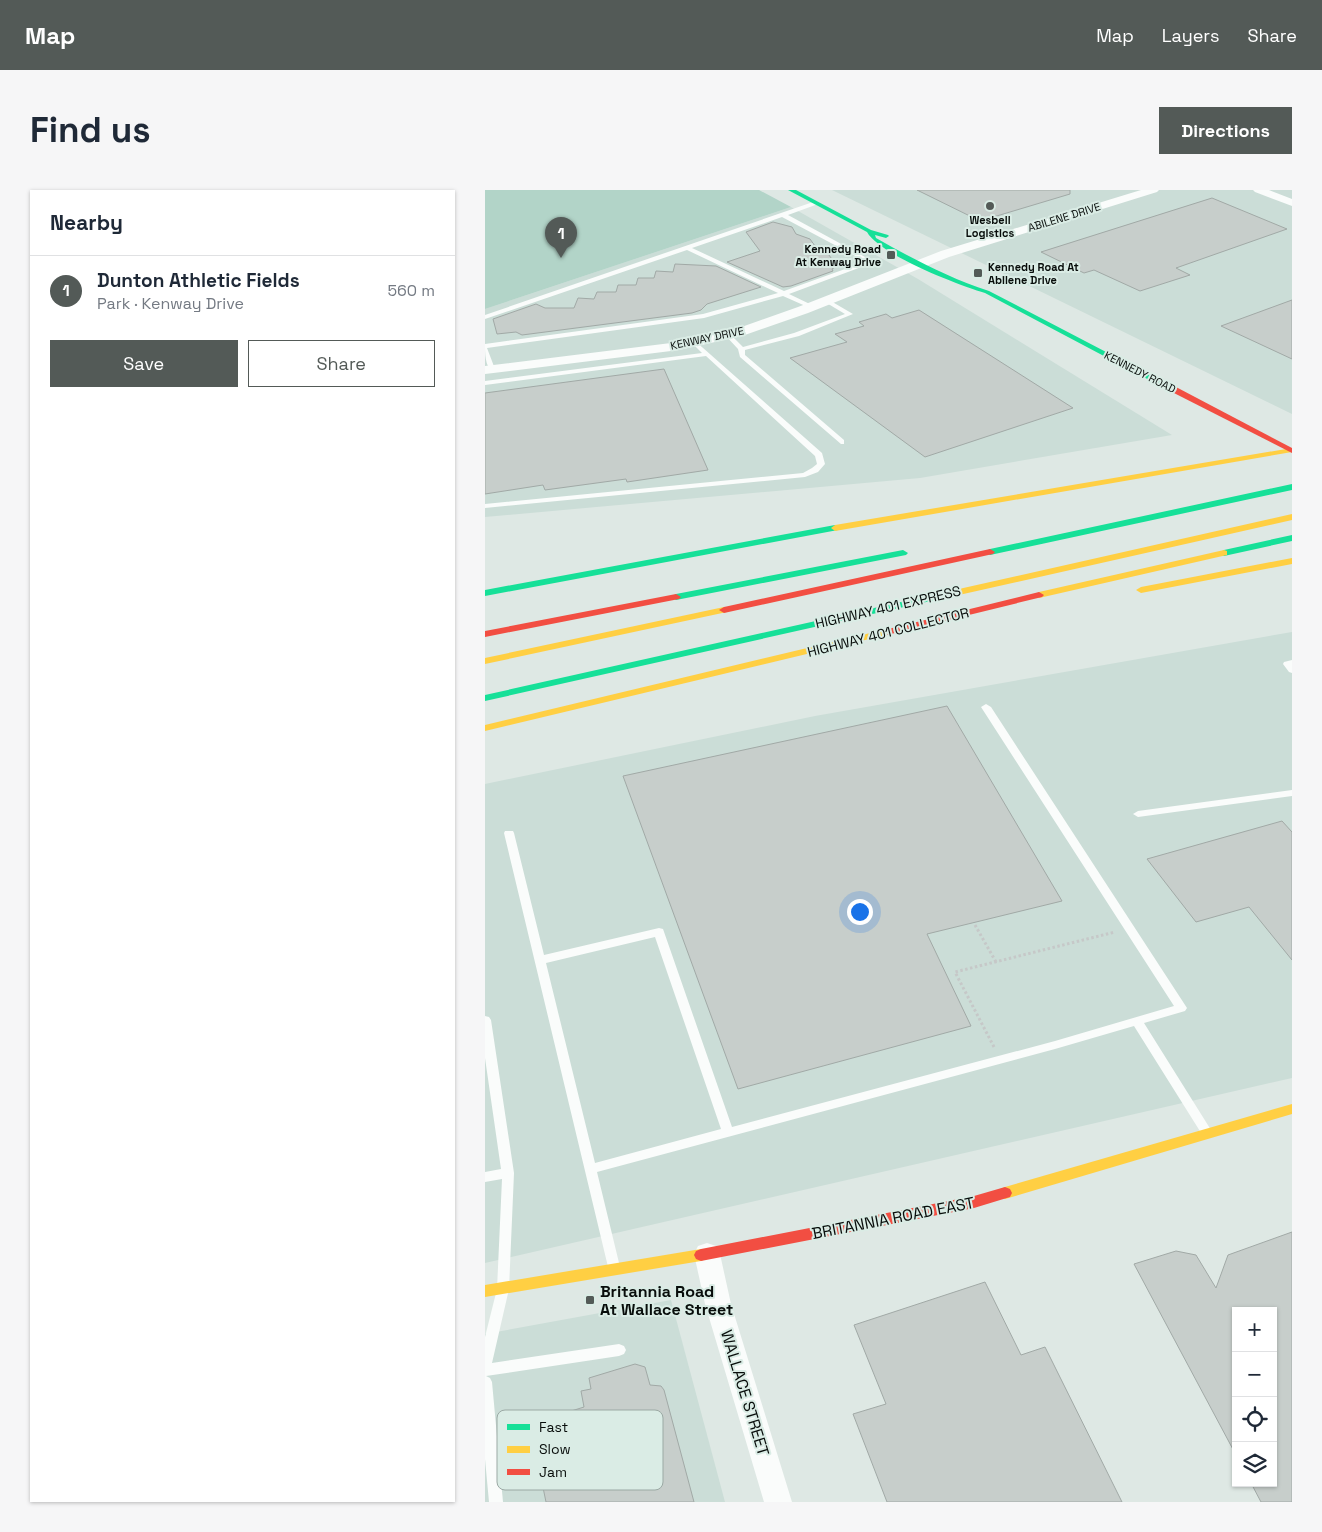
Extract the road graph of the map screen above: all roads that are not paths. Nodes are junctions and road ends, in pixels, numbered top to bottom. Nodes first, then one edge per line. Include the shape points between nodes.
1 (791, 190) edge
2 (1153, 190) edge
3 (1259, 190) edge
4 (816, 203) junction
5 (1292, 203) edge
6 (783, 214) junction
7 (869, 231) junction
8 (686, 247) junction
9 (932, 259) junction
10 (919, 264) junction
11 (987, 292) junction
12 (785, 293) junction
13 (827, 301) junction
14 (812, 307) junction
15 (485, 317) edge
16 (728, 335) junction
17 (694, 342) junction
18 (485, 347) edge
19 (741, 349) junction
20 (707, 354) junction
21 (489, 370) edge
22 (485, 383) edge
23 (841, 442) dead end
24 (1292, 450) edge
25 (1292, 487) edge
26 (1237, 498) junction
27 (485, 506) edge
28 (1136, 508) dead end
29 (1292, 517) edge
30 (1292, 538) edge
31 (911, 551) dead end
32 (1292, 561) edge
33 (561, 577) junction
34 (485, 586) edge
35 (1131, 592) dead end
36 (485, 593) edge
37 (966, 625) dead end
38 (485, 634) edge
39 (485, 661) edge
40 (1292, 663) edge
41 (732, 670) junction
42 (1292, 670) edge
43 (485, 698) edge
44 (986, 707) dead end
45 (485, 728) edge
46 (1292, 793) edge
47 (1138, 814) dead end
48 (509, 833) dead end
49 (540, 960) junction
50 (485, 1020) edge
51 (1137, 1021) junction
52 (1292, 1109) edge
53 (728, 1132) junction
54 (1207, 1134) junction
55 (591, 1168) junction
56 (508, 1173) junction
57 (485, 1177) edge
58 (707, 1254) junction
59 (615, 1270) junction
60 (503, 1289) junction
61 (485, 1292) edge
62 (619, 1350) dead end
63 (485, 1365) edge
64 (485, 1370) edge
65 (485, 1382) edge
66 (496, 1502) edge
67 (778, 1502) edge

1 - 4 main road, KENNEDY ROAD
2 - 9 street, ABILENE DRIVE
3 - 5 street
4 - 6 lane
4 - 7 main road, KENNEDY ROAD
6 - 8 lane
6 - 12 lane via 864,258 863,264
7 - 9 main road, KENNEDY ROAD via 888,236
7 - 10 main road, KENNEDY ROAD via 874,239
8 - 12 lane
8 - 15 lane
9 - 10 street, ABILENE DRIVE
9 - 11 main road, KENNEDY ROAD via 977,282
10 - 11 main road, KENNEDY ROAD via 967,287
10 - 13 street, KENWAY DRIVE
11 - 24 main road, KENNEDY ROAD
12 - 14 lane
12 - 18 lane via 704,316
13 - 14 street, KENWAY DRIVE
13 - 19 lane via 850,314 779,341
14 - 16 street, KENWAY DRIVE
16 - 17 street, KENWAY DRIVE
16 - 19 lane
17 - 20 lane
17 - 21 street, KENWAY DRIVE
18 - 21 lane
19 - 23 lane via 742,356
20 - 22 lane
20 - 27 lane via 819,454 821,464 815,470 805,475
24 - 33 main road
25 - 26 main road
26 - 28 main road
26 - 39 main road
29 - 43 main road, HIGHWAY 401 EXPRESS
30 - 41 main road, HIGHWAY 401 COLLECTOR via 1055,591
31 - 38 main road
32 - 35 main road
33 - 34 main road
33 - 36 main road
37 - 41 main road
40 - 42 lane via 1287,664
41 - 45 main road, HIGHWAY 401 COLLECTOR
44 - 51 lane via 1181,1008
46 - 47 lane
48 - 49 lane
49 - 53 lane via 659,932
49 - 55 lane
50 - 56 lane
51 - 53 lane
51 - 54 lane
52 - 54 main road, BRITANNIA ROAD EAST
53 - 55 lane
54 - 58 main road, BRITANNIA ROAD EAST via 974,1202
55 - 59 lane
56 - 57 lane
56 - 60 lane
58 - 59 main road, BRITANNIA ROAD EAST
58 - 67 street, WALLACE STREET via 718,1304
59 - 60 main road, BRITANNIA ROAD EAST
60 - 61 main road, BRITANNIA ROAD EAST
60 - 63 lane
62 - 64 lane
65 - 66 lane

